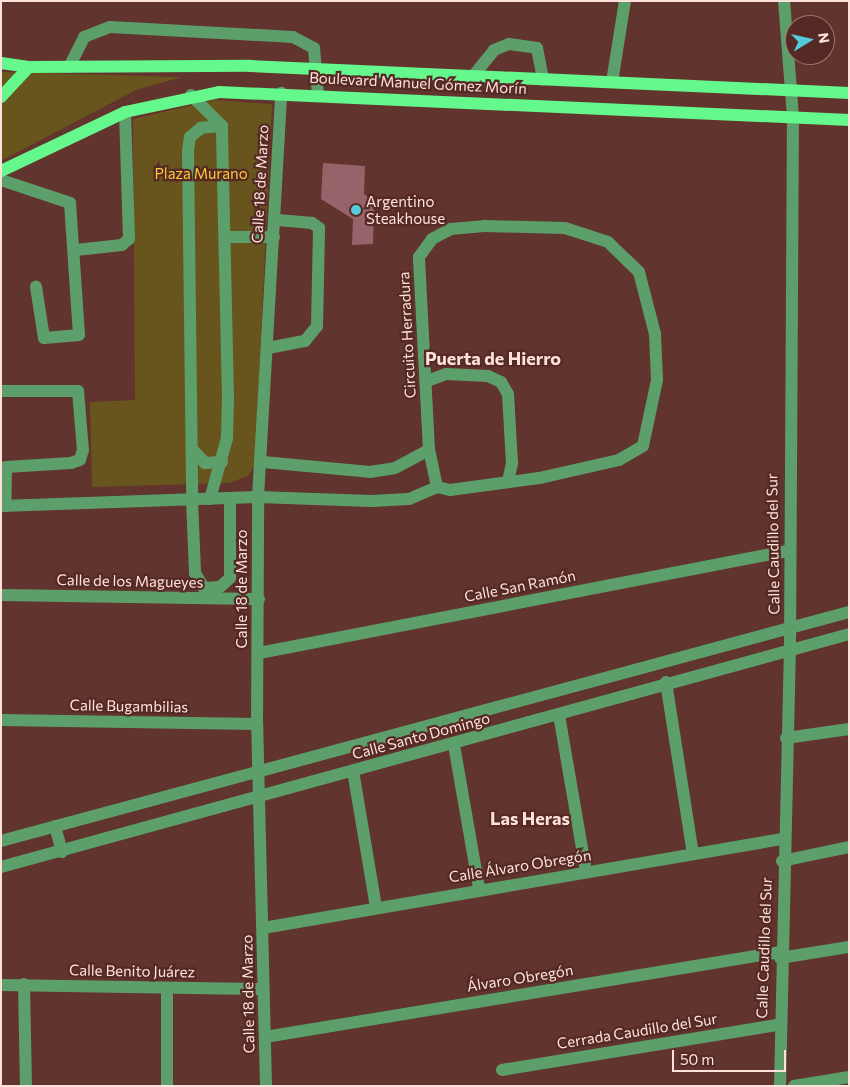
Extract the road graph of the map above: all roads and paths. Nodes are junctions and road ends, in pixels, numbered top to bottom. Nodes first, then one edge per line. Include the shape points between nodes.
1 (625, 1) edge
2 (784, 1) edge
3 (1, 63) edge
4 (29, 67) junction
5 (69, 67) junction
6 (318, 69) junction
7 (474, 75) junction
8 (544, 79) junction
9 (612, 82) junction
10 (791, 91) junction
11 (281, 93) junction
12 (849, 93) edge
13 (191, 95) junction
14 (318, 95) junction
15 (1, 97) edge
16 (124, 112) junction
17 (793, 117) junction
18 (849, 120) edge
19 (222, 126) junction
20 (1, 171) edge
21 (1, 180) edge
22 (275, 220) junction
23 (226, 237) junction
24 (274, 237) junction
25 (76, 250) junction
26 (36, 286) dead end
27 (268, 348) junction
28 (427, 381) junction
29 (1, 391) edge
30 (193, 450) junction
31 (429, 450) junction
32 (222, 462) junction
33 (263, 462) junction
34 (4, 467) edge
35 (508, 482) junction
36 (437, 486) junction
37 (258, 497) junction
38 (230, 498) junction
39 (210, 499) junction
40 (192, 500) junction
41 (3, 506) edge
42 (788, 551) junction
43 (1, 595) edge
44 (259, 599) junction
45 (849, 612) edge
46 (790, 626) junction
47 (849, 634) edge
48 (790, 649) junction
49 (259, 652) junction
50 (666, 682) junction
51 (559, 715) junction
52 (1, 720) edge
53 (257, 724) junction
54 (849, 728) edge
55 (786, 738) junction
56 (454, 745) junction
57 (261, 769) junction
58 (353, 771) junction
59 (260, 799) junction
60 (55, 826) junction
61 (782, 839) junction
62 (1, 841) edge
63 (849, 847) edge
64 (62, 852) junction
65 (693, 854) junction
66 (782, 861) junction
67 (1, 867) edge
68 (586, 871) junction
69 (479, 888) junction
70 (376, 907) junction
71 (263, 928) junction
72 (849, 947) edge
73 (780, 955) junction
74 (24, 984) junction
75 (1, 985) edge
76 (167, 988) junction
77 (263, 989) junction
78 (778, 1024) junction
79 (265, 1037) junction
80 (502, 1070) dead end
81 (849, 1077) edge
82 (26, 1086) edge
83 (167, 1086) edge
84 (266, 1086) edge
85 (780, 1086) edge
86 (794, 1086) edge

1 - 9 street
2 - 10 street, Calle Caudillo del Sur
3 - 4 main road, Boulevard Manuel Gómez Morín
4 - 5 main road, Boulevard Manuel Gómez Morín
4 - 15 main road
5 - 6 main road, Boulevard Manuel Gómez Morín
5 - 6 street via 84,37 110,27 293,37 314,48
6 - 7 main road, Boulevard Manuel Gómez Morín
6 - 14 street
7 - 8 main road, Boulevard Manuel Gómez Morín
7 - 8 street via 494,50 509,44 538,48
8 - 9 main road, Boulevard Manuel Gómez Morín
9 - 10 main road, Boulevard Manuel Gómez Morín
10 - 12 main road, Boulevard Manuel Gómez Morín
10 - 17 street, Calle Caudillo del Sur
11 - 13 main road, Boulevard Manuel Gómez Morín
11 - 14 main road, Boulevard Manuel Gómez Morín
11 - 22 street, Calle 18 de Marzo
13 - 16 main road, Boulevard Manuel Gómez Morín
13 - 19 street
14 - 17 main road, Boulevard Manuel Gómez Morín
16 - 20 main road, Boulevard Manuel Gómez Morín
16 - 25 street via 129,239 122,245
17 - 18 main road, Boulevard Manuel Gómez Morín
17 - 42 street, Calle Caudillo del Sur
19 - 23 street
19 - 30 street via 201,128 190,137 188,152
21 - 25 street via 70,202
22 - 24 street, Calle 18 de Marzo
22 - 27 street via 312,223 319,228 317,326 305,341
23 - 24 street
23 - 32 street via 228,398
24 - 27 street, Calle 18 de Marzo
25 - 26 street via 79,335 44,338
27 - 33 street, Calle 18 de Marzo
28 - 31 street, Circuito Herradura
28 - 35 street via 446,374 488,376 501,382 508,394 512,463
28 - 35 street, Circuito Herradura via 418,257 432,239 452,229 476,227 565,228 608,242 627,255 639,272 655,334 657,380 644,446 619,460
29 - 34 street via 72,388 80,397 81,414 80,460
30 - 32 street via 205,463
30 - 40 street
31 - 33 street via 395,468 370,472
31 - 36 street, Circuito Herradura
32 - 39 street
33 - 37 street, Calle 18 de Marzo
34 - 41 street
35 - 36 street, Circuito Herradura via 450,490
36 - 37 street via 409,499 380,501
37 - 38 street
37 - 44 street, Calle 18 de Marzo
38 - 39 street
38 - 40 street via 230,578 220,587 204,588 197,582
39 - 40 street
40 - 41 street
42 - 46 street, Calle Caudillo del Sur
42 - 49 street, Calle San Ramón
43 - 44 street, Calle de los Magueyes
44 - 49 street, Calle 18 de Marzo
45 - 46 street, Calle Santo Domingo
46 - 48 street, Calle Caudillo del Sur
46 - 57 street, Calle Santo Domingo
47 - 48 street, Calle Santo Domingo
48 - 50 street, Calle Santo Domingo
48 - 55 street, Calle Caudillo del Sur
49 - 53 street, Calle 18 de Marzo
50 - 51 street, Calle Santo Domingo
50 - 65 street
51 - 56 street, Calle Santo Domingo
51 - 68 street
52 - 53 street, Calle Bugambilias
53 - 57 street, Calle 18 de Marzo
54 - 55 street
55 - 61 street, Calle Caudillo del Sur
56 - 58 street, Calle Santo Domingo
56 - 69 street
57 - 59 street, Calle 18 de Marzo
57 - 60 street, Calle Santo Domingo
58 - 59 street, Calle Santo Domingo
58 - 70 street
59 - 64 street, Calle Santo Domingo
59 - 71 street, Calle 18 de Marzo
60 - 62 street, Calle Santo Domingo
60 - 64 street
61 - 65 street, Calle Álvaro Obregón
61 - 66 street, Calle Caudillo del Sur
63 - 66 street
64 - 67 street, Calle Santo Domingo
65 - 68 street, Calle Álvaro Obregón
66 - 73 street, Calle Caudillo del Sur
68 - 69 street, Calle Álvaro Obregón
69 - 70 street, Calle Álvaro Obregón
70 - 71 street, Calle Álvaro Obregón
71 - 77 street, Calle 18 de Marzo
72 - 73 street, Álvaro Obregón
73 - 78 street, Calle Caudillo del Sur
73 - 79 street, Álvaro Obregón
74 - 75 street, Calle Benito Juárez
74 - 76 street, Calle Benito Juárez
74 - 82 street
76 - 77 street, Calle Benito Juárez
76 - 83 street
77 - 79 street, Calle 18 de Marzo
78 - 80 street, Cerrada Caudillo del Sur
78 - 85 street, Calle Caudillo del Sur
79 - 84 street, Calle 18 de Marzo
81 - 86 street

